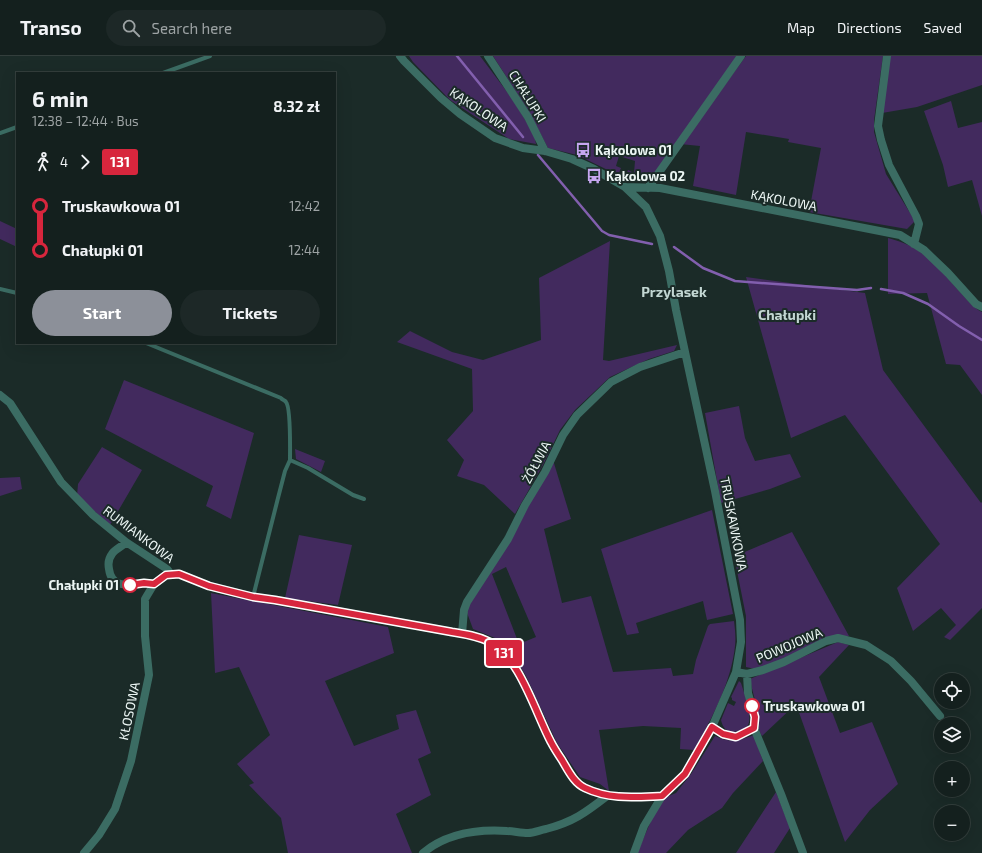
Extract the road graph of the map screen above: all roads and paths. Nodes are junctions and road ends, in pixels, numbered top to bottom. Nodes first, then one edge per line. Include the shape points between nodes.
1 (210, 56) edge
2 (400, 56) edge
3 (488, 56) edge
4 (741, 56) edge
5 (887, 56) edge
6 (166, 72) edge
7 (16, 127) edge
8 (0, 133) edge
9 (545, 151) junction
10 (625, 187) junction
11 (648, 188) junction
12 (914, 244) junction
13 (0, 289) edge
14 (16, 293) edge
15 (982, 308) edge
16 (148, 344) edge
17 (685, 352) junction
18 (0, 395) edge
19 (290, 460) junction
20 (364, 499) dead end
21 (126, 542) junction
22 (171, 574) junction
23 (154, 584) junction
24 (253, 597) junction
25 (462, 634) junction
26 (736, 672) junction
27 (747, 674) junction
28 (940, 716) dead end
29 (712, 727) junction
30 (754, 728) junction
31 (607, 796) junction
32 (662, 796) junction
33 (84, 853) edge
34 (423, 853) edge
35 (634, 853) edge
36 (803, 853) edge

1 - 6 lane
2 - 9 street, KĄKOLOWA via 441,98 495,138 523,148
3 - 9 street, CHAŁUPKI via 528,117
4 - 11 street
5 - 12 street via 878,126 889,165 919,224
7 - 8 lane
9 - 10 street, KĄKOLOWA via 574,160
10 - 11 street, KĄKOLOWA
10 - 17 street, TRUSKAWKOWA via 646,207 660,236
11 - 12 street, KĄKOLOWA via 660,188 900,235
12 - 15 street, KĄKOLOWA via 924,250
13 - 14 lane
16 - 19 lane via 286,402 290,423
17 - 25 street, ŻÓŁWIA via 640,367 611,382 577,415 563,435 546,472 508,539 467,602
17 - 26 street, TRUSKAWKOWA via 716,491 740,620 741,642
18 - 21 street, RUMIANKOWA via 10,403 61,482 93,515
19 - 20 lane
19 - 24 lane
21 - 22 street, RUMIANKOWA
21 - 23 street via 115,550 108,560 111,578 123,585
22 - 23 street
22 - 24 street, RUMIANKOWA via 179,574 209,586
23 - 33 street, KŁOSOWA via 145,599 149,675 130,761 115,809
24 - 25 street, RUMIANKOWA
25 - 31 street, RUMIANKOWA via 490,642 509,658 551,742 575,780 583,788
26 - 27 street, POWOJOWA
26 - 29 street, TRUSKAWKOWA
27 - 28 street, POWOJOWA via 784,662 826,641 838,638 866,645 891,661
27 - 30 street via 748,693 755,717
29 - 30 street via 723,734 736,737
29 - 32 street, TRUSKAWKOWA via 685,774
30 - 36 street
31 - 32 street, RUMIANKOWA
31 - 34 street via 574,820 558,826 528,833 487,830 468,832 436,843
32 - 35 street, TRUSKAWKOWA via 644,826

